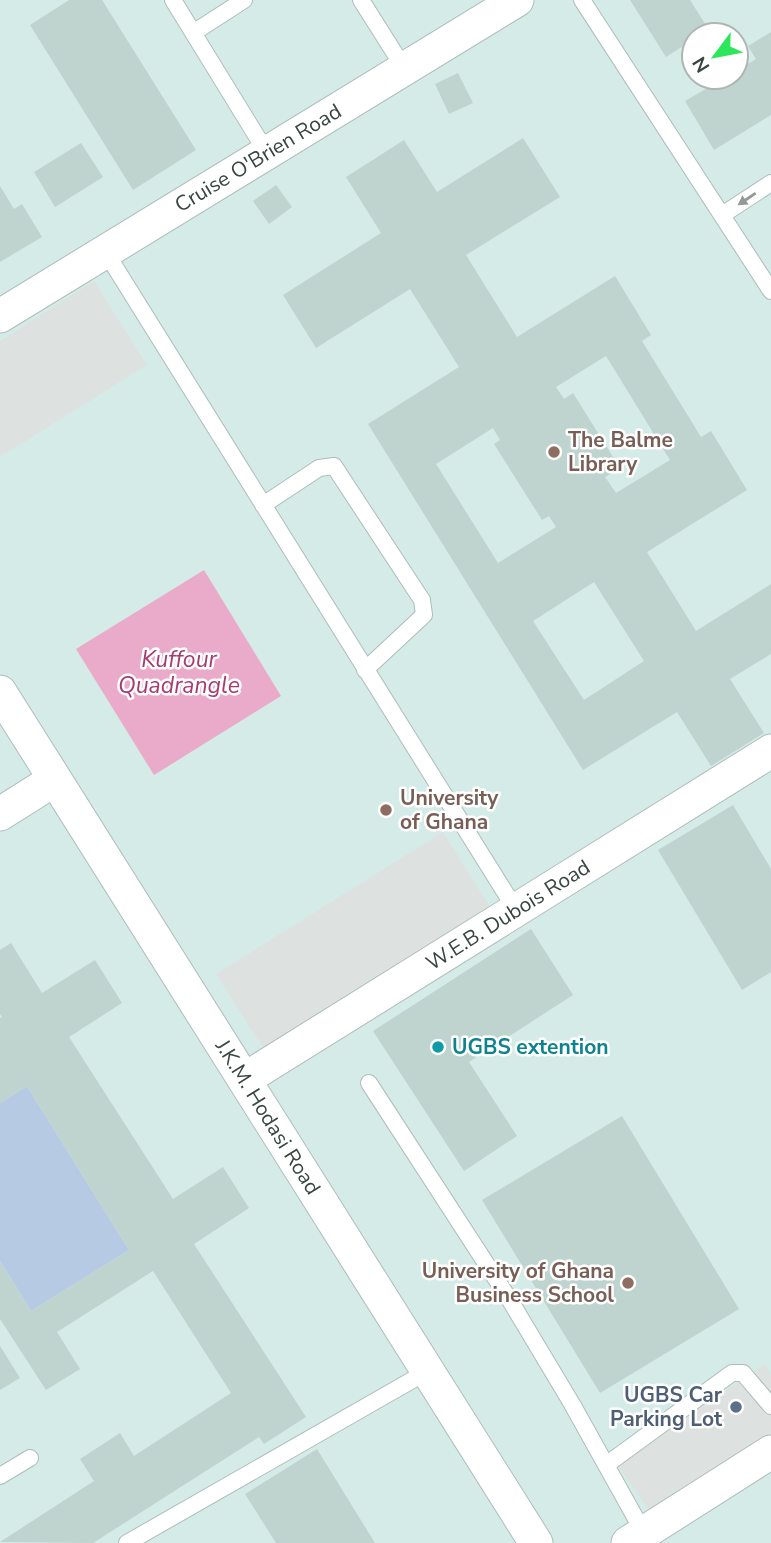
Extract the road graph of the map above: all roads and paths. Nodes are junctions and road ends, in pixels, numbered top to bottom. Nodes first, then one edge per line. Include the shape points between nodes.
1 (173, 0) edge
2 (244, 0) edge
3 (362, 0) edge
4 (517, 0) edge
5 (582, 0) edge
6 (193, 33) junction
7 (404, 68) junction
8 (267, 153) junction
9 (771, 183) edge
10 (722, 215) junction
11 (105, 251) junction
12 (771, 291) edge
13 (0, 316) edge
14 (263, 505) junction
15 (365, 670) junction
16 (3, 703) edge
17 (771, 751) edge
18 (54, 780) junction
19 (0, 814) edge
20 (516, 910) junction
21 (245, 1079) junction
22 (369, 1083) dead end
23 (428, 1371) junction
24 (771, 1406) edge
25 (771, 1452) edge
26 (30, 1458) dead end
27 (606, 1465) junction
28 (0, 1476) edge
29 (641, 1540) edge
30 (127, 1543) edge
31 (536, 1543) edge

1 - 6 lane
2 - 6 lane
3 - 7 lane
4 - 7 street, Cruise O'Brien Road
5 - 10 lane
6 - 8 lane
7 - 8 street, Cruise O'Brien Road
8 - 11 street, Cruise O'Brien Road
9 -> 10 lane
10 - 12 lane
11 - 13 street, Cruise O'Brien Road
11 - 14 lane
14 - 15 lane
14 - 15 lane via 319,468 334,466 422,600 424,615
15 - 20 lane
16 - 18 street, J.K.M. Hodasi Road
17 - 20 street, W.E.B. Dubois Road
18 - 19 street
18 - 21 street, J.K.M. Hodasi Road
20 - 21 street, W.E.B. Dubois Road
21 - 23 street, J.K.M. Hodasi Road
22 - 27 lane via 511,1302
23 - 30 lane
23 - 31 street, J.K.M. Hodasi Road
24 - 27 lane via 743,1373 732,1373
25 - 29 street
26 - 28 lane
27 - 29 lane

